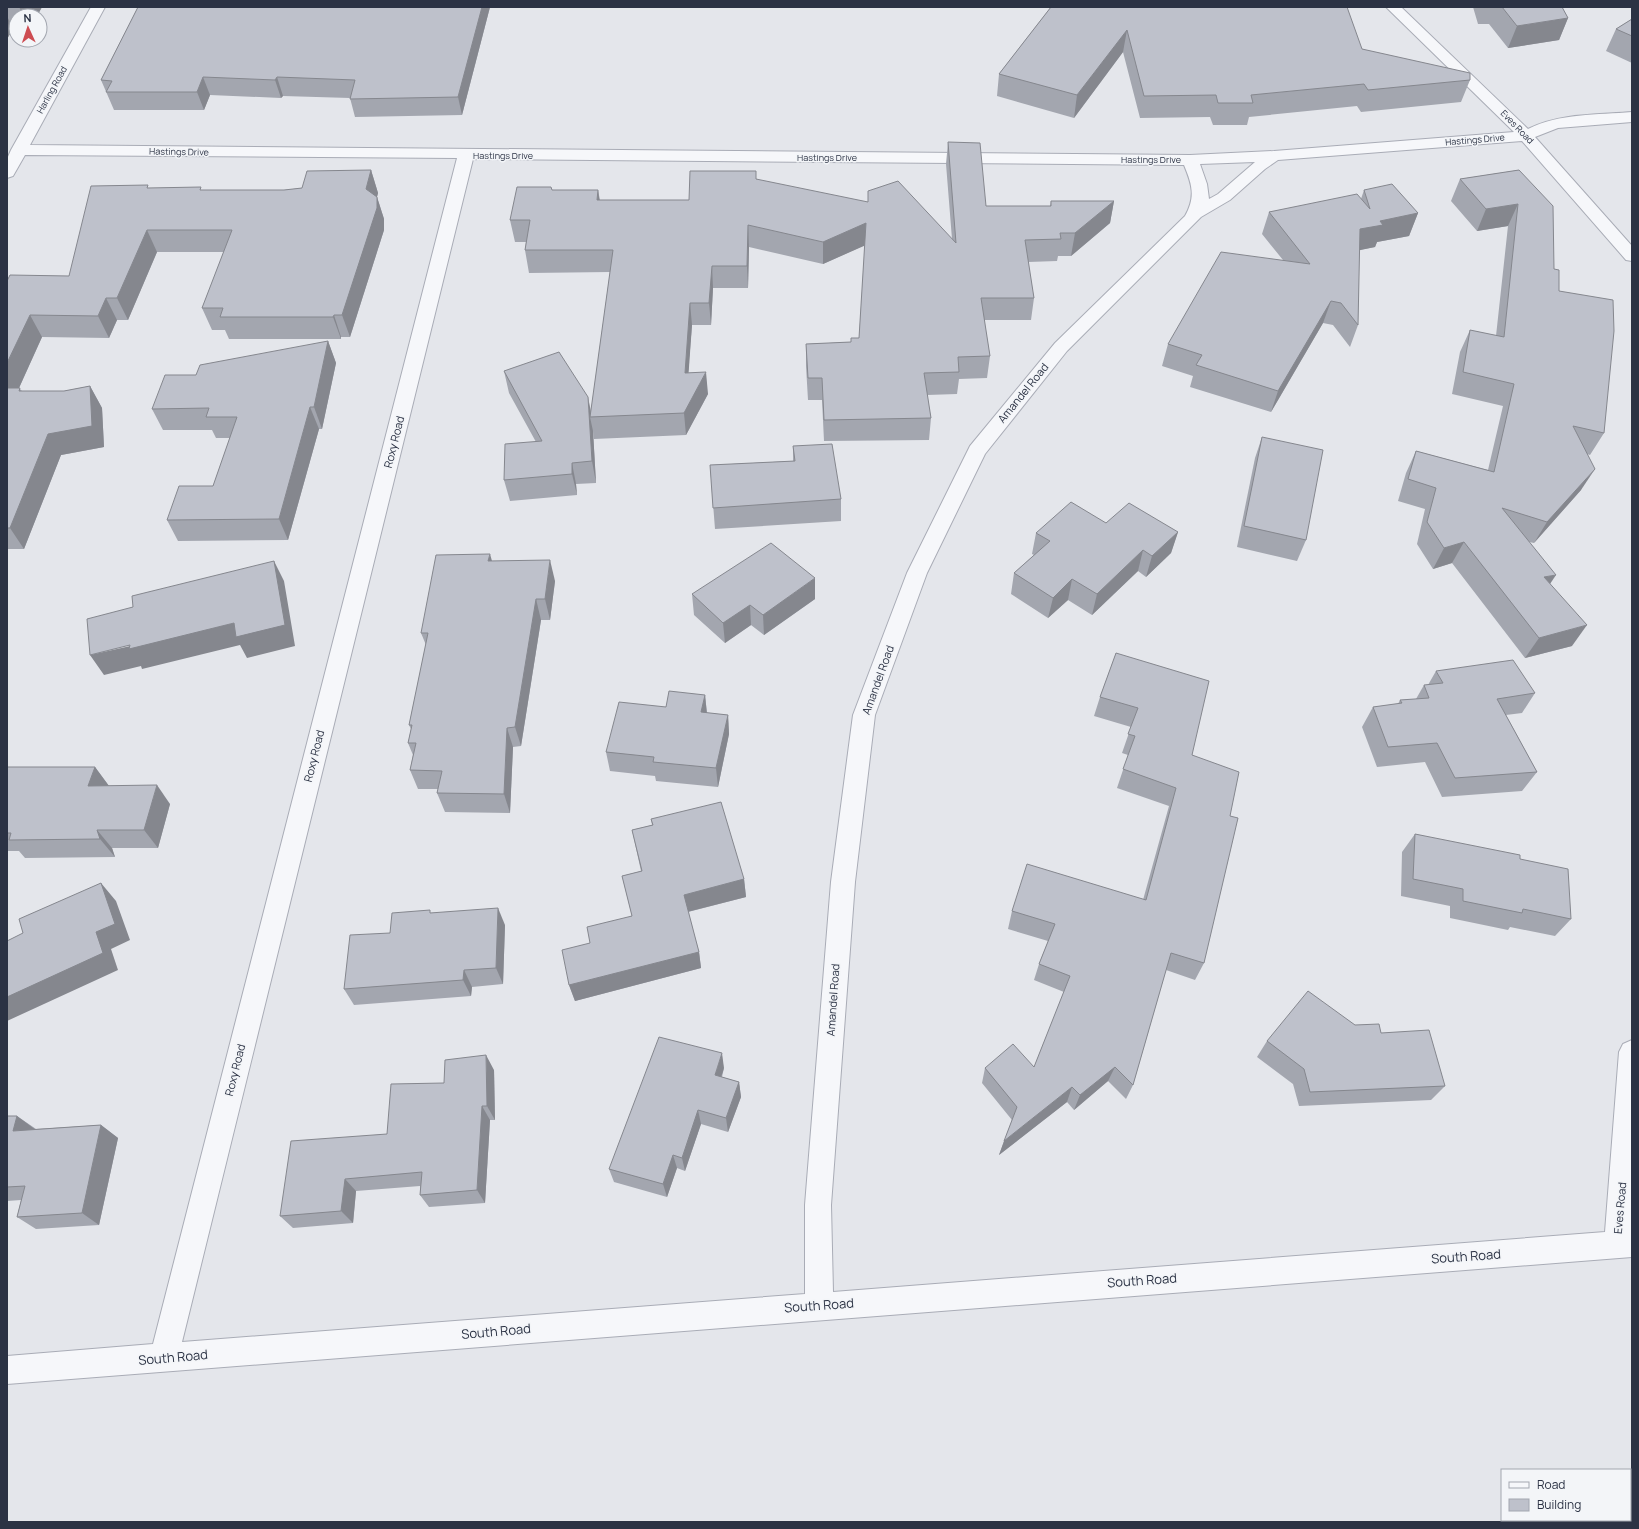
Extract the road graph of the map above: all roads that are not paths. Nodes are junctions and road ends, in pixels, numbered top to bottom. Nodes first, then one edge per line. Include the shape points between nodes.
1 (98, 7) edge
2 (1393, 7) edge
3 (1632, 117) edge
4 (1526, 136) junction
5 (19, 150) junction
6 (466, 155) junction
7 (1274, 156) junction
8 (1190, 160) junction
9 (7, 174) edge
10 (1195, 214) junction
11 (1632, 256) edge
12 (1632, 1052) edge
13 (1624, 1243) edge
14 (819, 1305) junction
15 (164, 1357) junction
16 (7, 1370) edge

1 - 5 street, Harling Road
2 - 4 street, Eves Road
3 - 4 street, Hastings Drive via 1558,123
4 - 7 street, Hastings Drive
4 - 11 street, Eves Road
5 - 6 street, Hastings Drive
5 - 9 street, Harling Road
6 - 8 street, Hastings Drive
6 - 15 street, Roxy Road
7 - 8 street, Hastings Drive
7 - 10 street via 1224,197
8 - 10 street, Amandel Road via 1202,192 1200,208
10 - 14 street, Amandel Road via 1061,347 976,451 917,573 864,715 843,882 818,1197
12 - 13 street, Eves Road
13 - 14 street, South Road
14 - 15 street, South Road
15 - 16 street, South Road

